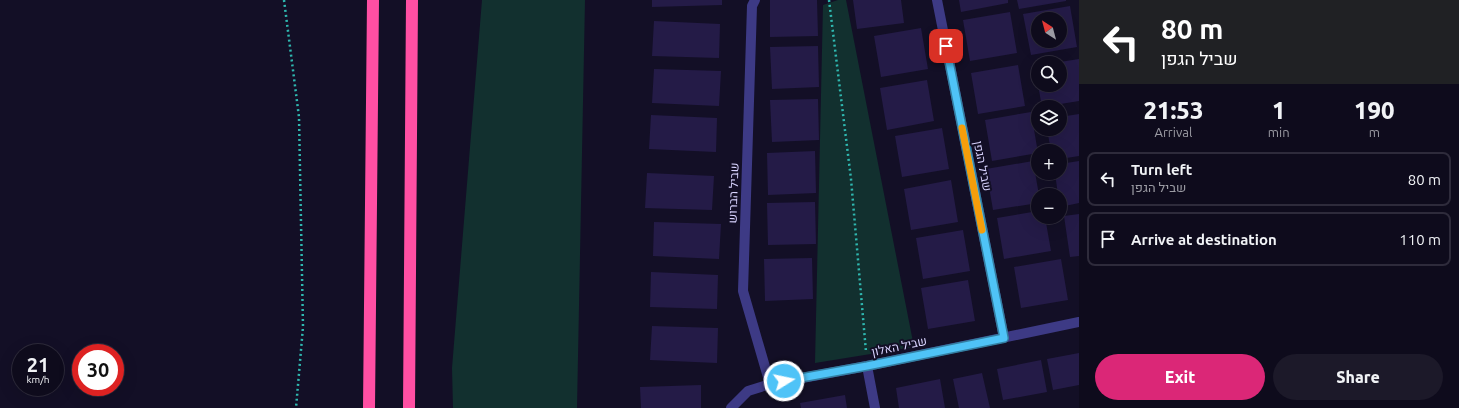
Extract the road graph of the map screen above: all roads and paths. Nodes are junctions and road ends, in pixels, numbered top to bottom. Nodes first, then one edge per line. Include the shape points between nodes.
1 (284, 0) edge
2 (373, 0) edge
3 (412, 0) edge
4 (755, 0) edge
5 (829, 0) edge
6 (937, 0) edge
7 (1079, 322) edge
8 (1004, 338) junction
9 (867, 366) junction
10 (770, 384) junction
11 (296, 408) edge
12 (369, 408) edge
13 (409, 408) edge
14 (731, 408) edge
15 (875, 408) edge

1 - 11 path via 299,117 303,327
2 - 12 highway
3 - 13 highway
4 - 10 street, שביל הברוש via 752,6 743,291
5 - 9 path via 851,179
6 - 8 street, שביל הגפן
7 - 8 street, שביל האלון
8 - 9 street, שביל האלון
9 - 10 street, שביל האלון
9 - 15 street
10 - 14 street, שביל האלון via 748,391

